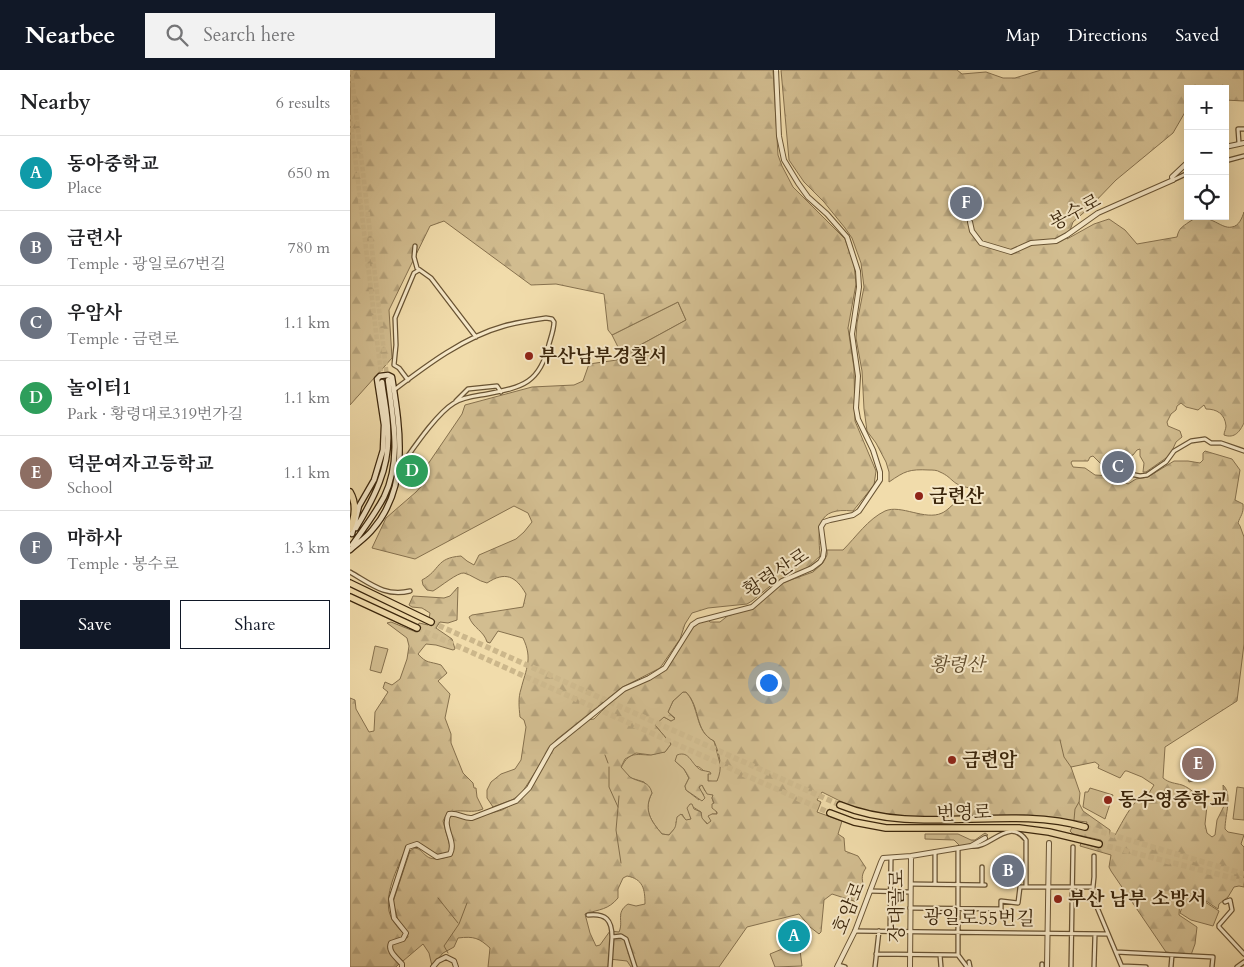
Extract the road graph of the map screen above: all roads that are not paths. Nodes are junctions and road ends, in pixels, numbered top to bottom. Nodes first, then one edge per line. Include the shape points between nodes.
1 (776, 70) edge
2 (1244, 129) edge
3 (1238, 143) junction
4 (1244, 143) edge
5 (1229, 146) edge
6 (1244, 156) edge
7 (1229, 161) edge
8 (1184, 166) edge
9 (1184, 175) edge
10 (1173, 180) junction
11 (970, 222) dead end
12 (415, 246) dead end
13 (419, 270) junction
14 (476, 337) junction
15 (388, 380) tunnel mouth
16 (408, 380) junction
17 (382, 382) tunnel mouth
18 (394, 390) junction
19 (501, 392) junction
20 (454, 403) junction
21 (1244, 451) edge
22 (400, 467) junction
23 (1130, 474) dead end
24 (350, 492) edge
25 (359, 506) junction
26 (367, 509) junction
27 (368, 523) junction
28 (373, 530) junction
29 (350, 533) edge
30 (350, 549) edge
31 (350, 572) edge
32 (350, 583) edge
33 (410, 591) dead end
34 (350, 597) edge
35 (431, 622) tunnel mouth
36 (418, 628) tunnel mouth
37 (840, 805) tunnel mouth
38 (830, 813) tunnel mouth
39 (1085, 827) tunnel mouth
40 (985, 838) dead end
41 (1049, 843) dead end
42 (1099, 844) tunnel mouth
43 (971, 846) junction
44 (1073, 847) dead end
45 (958, 848) junction
46 (935, 852) junction
47 (911, 856) junction
48 (1094, 856) dead end
49 (884, 858) joint
50 (891, 858) junction
51 (982, 867) dead end
52 (910, 884) junction
53 (935, 884) junction
54 (958, 884) junction
55 (1026, 887) junction
56 (1048, 887) junction
57 (1073, 887) junction
58 (1093, 887) junction
59 (870, 891) junction
60 (891, 892) junction
61 (910, 892) junction
62 (1224, 902) dead end
63 (910, 908) junction
64 (958, 908) junction
65 (588, 915) dead end
66 (855, 931) junction
67 (879, 931) junction
68 (890, 931) junction
69 (910, 931) junction
70 (958, 932) junction
71 (1048, 933) junction
72 (1072, 934) junction
73 (1095, 934) junction
74 (1108, 934) junction
75 (612, 937) junction
76 (1116, 952) junction
77 (876, 954) junction
78 (910, 954) junction
79 (1244, 954) edge
80 (940, 955) junction
81 (958, 955) junction
82 (1172, 955) junction
83 (969, 962) dead end
84 (1244, 962) edge
85 (838, 966) edge
86 (1122, 966) edge
87 (402, 967) edge
88 (433, 967) edge
89 (456, 967) edge
90 (610, 967) edge
91 (635, 967) edge
92 (845, 967) edge
93 (875, 967) edge
94 (910, 967) edge
95 (941, 967) edge
96 (968, 967) edge
97 (1047, 967) edge
98 (1072, 967) edge
99 (1094, 967) edge
100 (1146, 967) edge
101 (1171, 967) edge
102 (1212, 967) edge
103 (1236, 967) edge

1 - 87 street, 황령산로 via 779,136 784,160 808,197 848,237 858,270 859,287 852,334 858,376 856,408 879,464 880,480 859,511 824,522 821,527 824,550 820,562 782,581 752,607 692,625 665,668 624,689 552,747 529,788 516,801 472,818 448,814 446,822 452,843 450,854 437,857 416,844 408,847 391,899 394,918 406,934 389,946
2 - 3 street via 1238,129
3 - 4 street
3 - 5 street
6 - 7 street
8 - 10 street via 1172,177
9 - 10 street
10 - 11 street, 봉수로 via 1098,213 1056,241 1031,243 1011,252 981,243
12 - 13 street via 415,265
13 - 14 street via 431,278
13 - 16 street via 414,274 395,318 394,365
14 - 16 street
14 - 19 street via 511,324 546,318 554,322 542,366 527,383
15 - 27 main road via 395,438 394,464 384,497
16 - 18 street
17 - 26 main road via 387,454 381,482
18 - 22 main road
18 - 25 main road via 391,375 378,377 383,450 374,480
19 - 20 street
19 - 20 street via 497,386 468,389
20 - 22 street via 425,433
21 - 23 street via 1205,439 1191,441 1147,475
22 - 28 main road via 392,496
24 - 29 highway via 355,512
25 - 26 main road via 363,511
25 - 29 main road
26 - 29 main road
27 - 28 main road via 368,529
27 - 30 main road
28 - 30 main road
31 - 33 street via 382,591 399,594
32 - 35 highway
34 - 36 highway
37 - 39 highway, 번영로 via 896,819 1030,818
38 - 42 highway, 번영로 via 886,828 1019,828
40 - 43 street
41 - 56 street
43 - 45 street
43 - 55 street via 979,847 998,834 1018,833 1026,840
44 - 57 street
45 - 46 street
45 - 54 street
46 - 47 street
46 - 53 street
47 - 50 street, 장대골로
47 - 52 street, 장대골로
48 - 58 street
49 - 50 street, 장대골로
49 - 59 street, 호암로
50 - 60 street
51 - 54 street via 983,885
52 - 53 street
52 - 61 street, 장대골로
53 - 54 street
54 - 64 street
55 - 56 street
55 - 64 street via 1020,887 1018,903 1002,901 1001,910
56 - 57 street
56 - 71 street
57 - 58 street
57 - 72 street
58 - 74 street via 1095,904
59 - 60 street
59 - 66 street, 호암로
60 - 61 street
60 - 68 street
61 - 63 street, 장대골로
62 - 79 street via 1230,900 1232,910 1219,927
63 - 64 street
63 - 69 street, 장대골로
64 - 70 street
65 - 75 street via 605,917 611,923
66 - 67 street, 광일로55번길
66 - 85 street, 호암로
67 - 68 street, 광일로55번길
67 - 77 street
68 - 69 street, 광일로55번길
69 - 70 street, 광일로55번길
69 - 78 street, 장대골로
70 - 71 street, 광일로55번길
70 - 81 street
71 - 72 street, 광일로55번길
71 - 97 street
72 - 73 street, 광일로55번길
72 - 98 street
73 - 74 street, 광일로55번길
73 - 99 street
74 - 76 street
75 - 90 street
75 - 91 street via 626,938
76 - 82 street
76 - 86 street
77 - 78 street, 장대골로
77 - 93 street
78 - 80 street
78 - 94 street, 장대골로
80 - 81 street
80 - 95 street
81 - 96 street
82 - 101 street
82 - 102 street via 1213,957
83 - 96 street
84 - 103 street
85 - 92 street
86 - 100 street
88 - 89 street via 446,957 454,961

